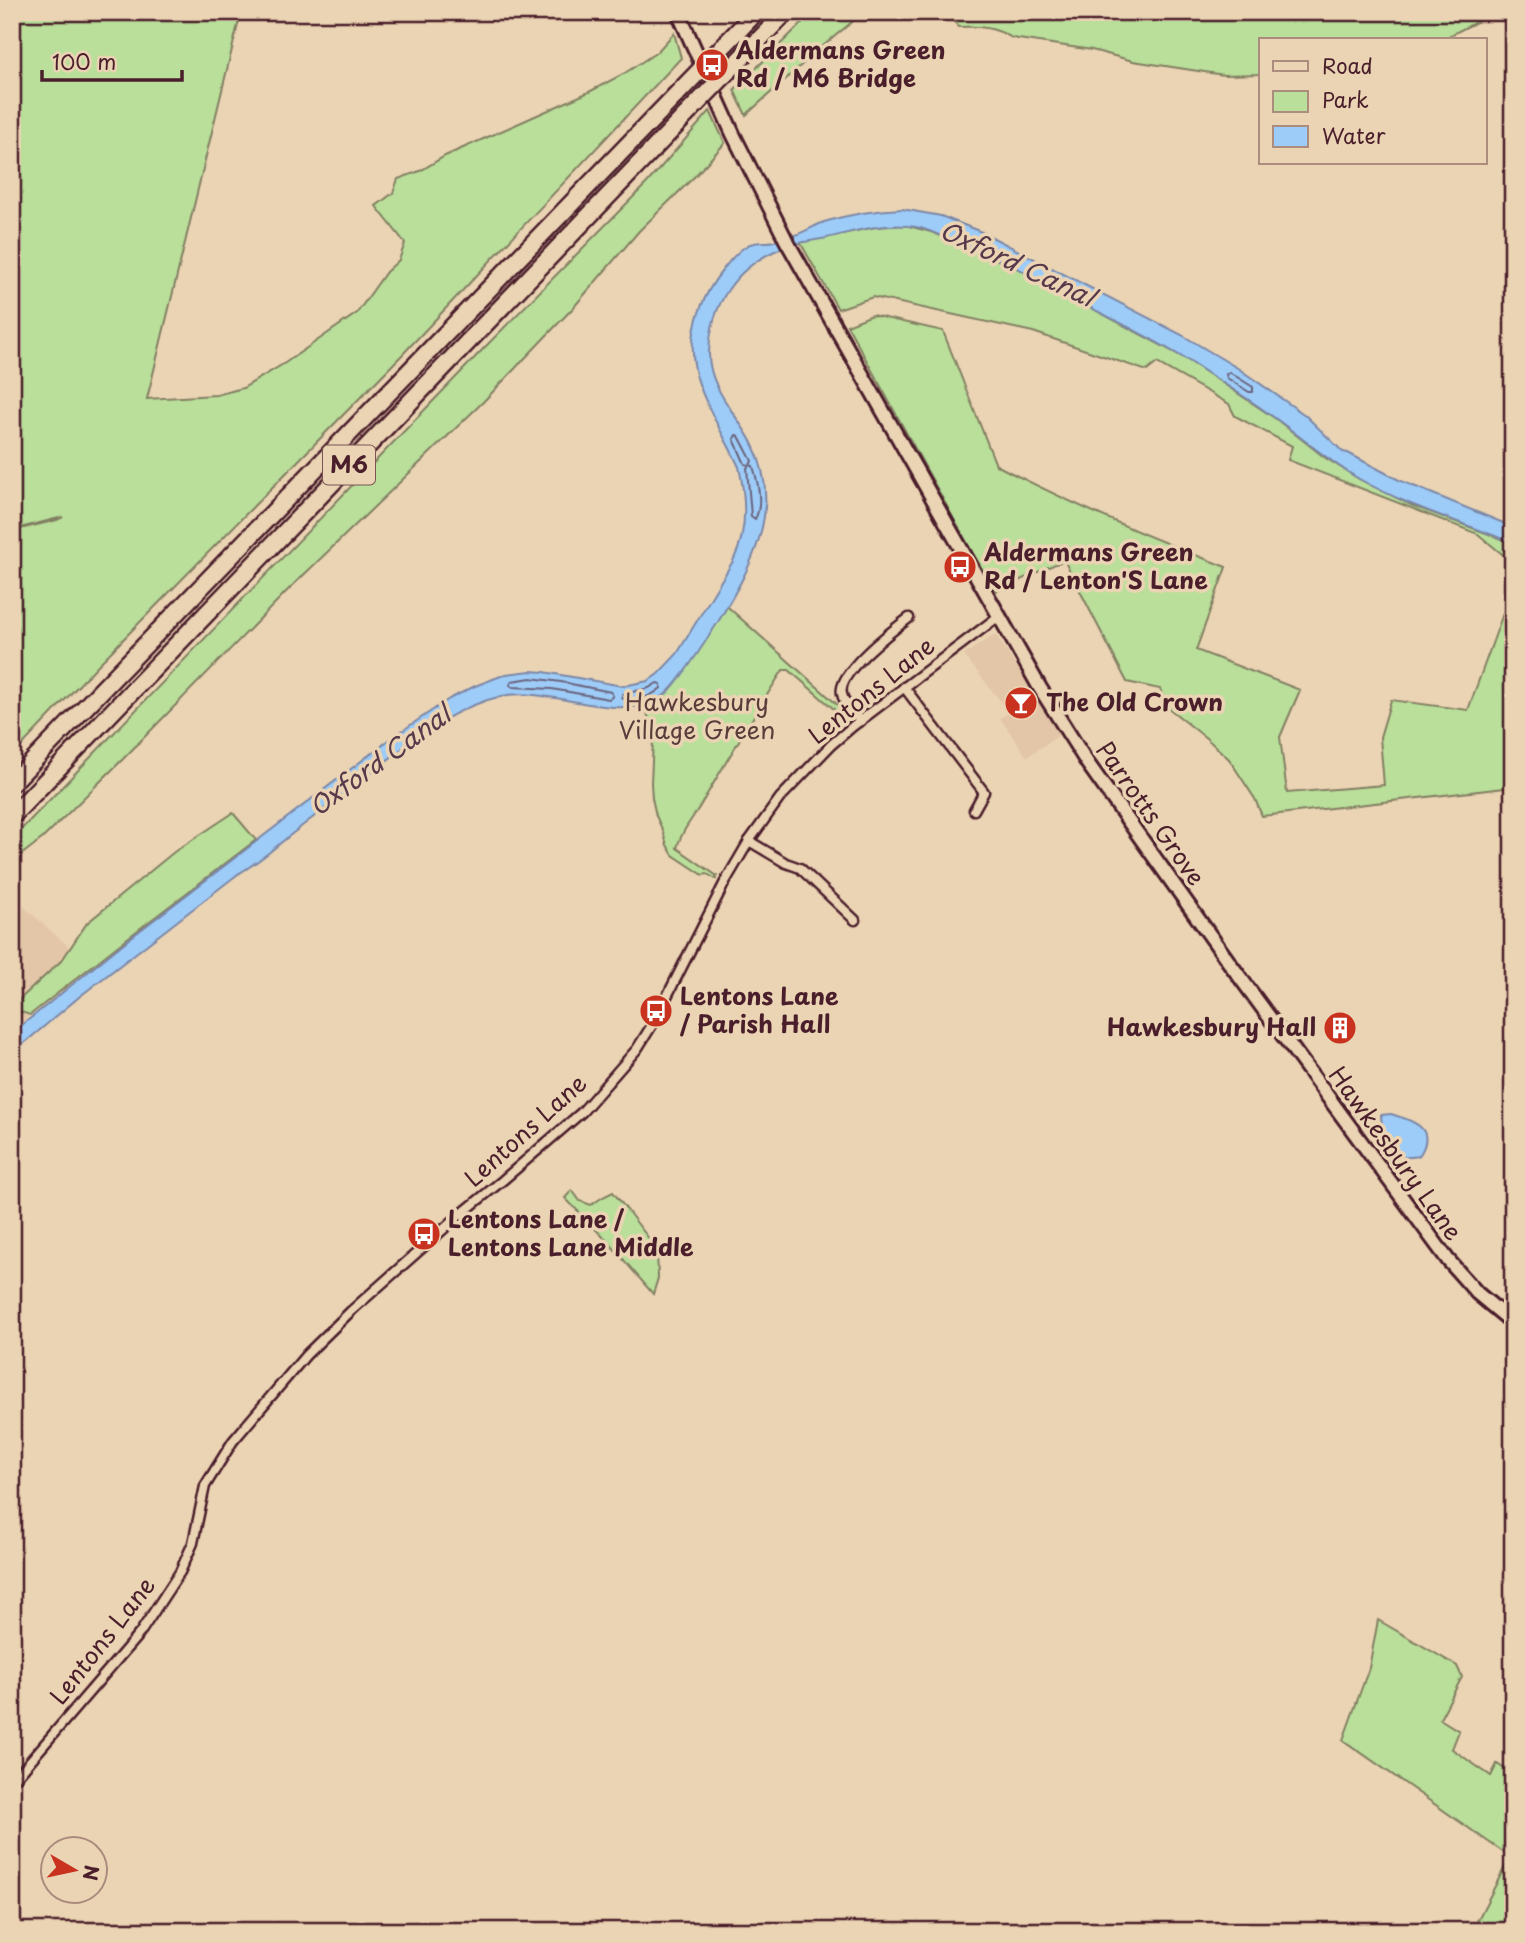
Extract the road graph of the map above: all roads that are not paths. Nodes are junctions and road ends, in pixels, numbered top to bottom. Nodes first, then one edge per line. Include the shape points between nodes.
1 (678, 12) edge
2 (756, 12) edge
3 (786, 12) edge
4 (999, 616) junction
5 (909, 618) dead end
6 (904, 687) junction
7 (861, 721) junction
8 (12, 783) edge
9 (974, 810) dead end
10 (12, 816) edge
11 (749, 841) junction
12 (851, 919) dead end
13 (1231, 965) joint
14 (1513, 1323) edge
15 (12, 1782) edge

1 - 4 main road, Parrotts Grove via 733,134 817,298
2 - 8 highway, M6, bridge
3 - 10 highway, M6, bridge
4 - 6 street, Lentons Lane
4 - 13 main road, Parrotts Grove via 1088,764
5 - 7 street via 872,646 843,682 841,693
6 - 7 street, Lentons Lane
6 - 9 street via 984,792
7 - 11 street, Lentons Lane via 796,780
11 - 12 street via 800,867
11 - 15 street, Lentons Lane via 637,1049 582,1112 455,1219 306,1355 233,1441 205,1486 193,1543 180,1572 140,1633
13 - 14 main road, Hawkesbury Lane via 1448,1260 1477,1293

